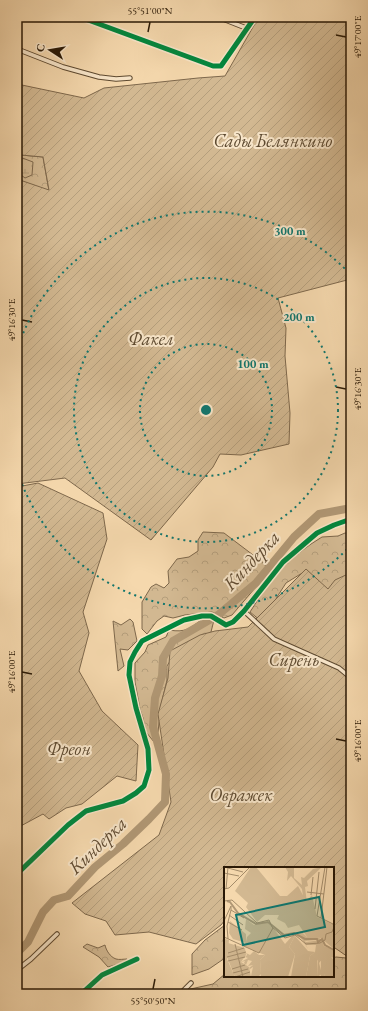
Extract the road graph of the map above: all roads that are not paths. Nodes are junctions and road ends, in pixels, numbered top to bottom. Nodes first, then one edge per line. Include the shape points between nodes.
1 (80, 17) edge
2 (218, 17) edge
3 (255, 17) edge
4 (246, 28) junction
5 (17, 49) edge
6 (130, 78) dead end
7 (351, 519) edge
8 (244, 611) junction
9 (211, 616) joint
10 (351, 678) edge
11 (17, 874) edge
12 (57, 934) dead end
13 (137, 959) dead end
14 (17, 970) edge
15 (191, 983) dead end
16 (81, 994) edge
17 (180, 994) edge

1 - 4 street via 213,66 221,66
2 - 4 street
3 - 4 street
5 - 6 street via 63,67 99,77
7 - 8 street via 317,534 283,562
8 - 9 street via 226,625
8 - 10 street via 274,640 339,668
9 - 11 street via 184,620 142,642 130,662 130,682 148,748 149,770 144,786 123,801 86,811
12 - 14 street
13 - 16 street via 102,975
15 - 17 street

